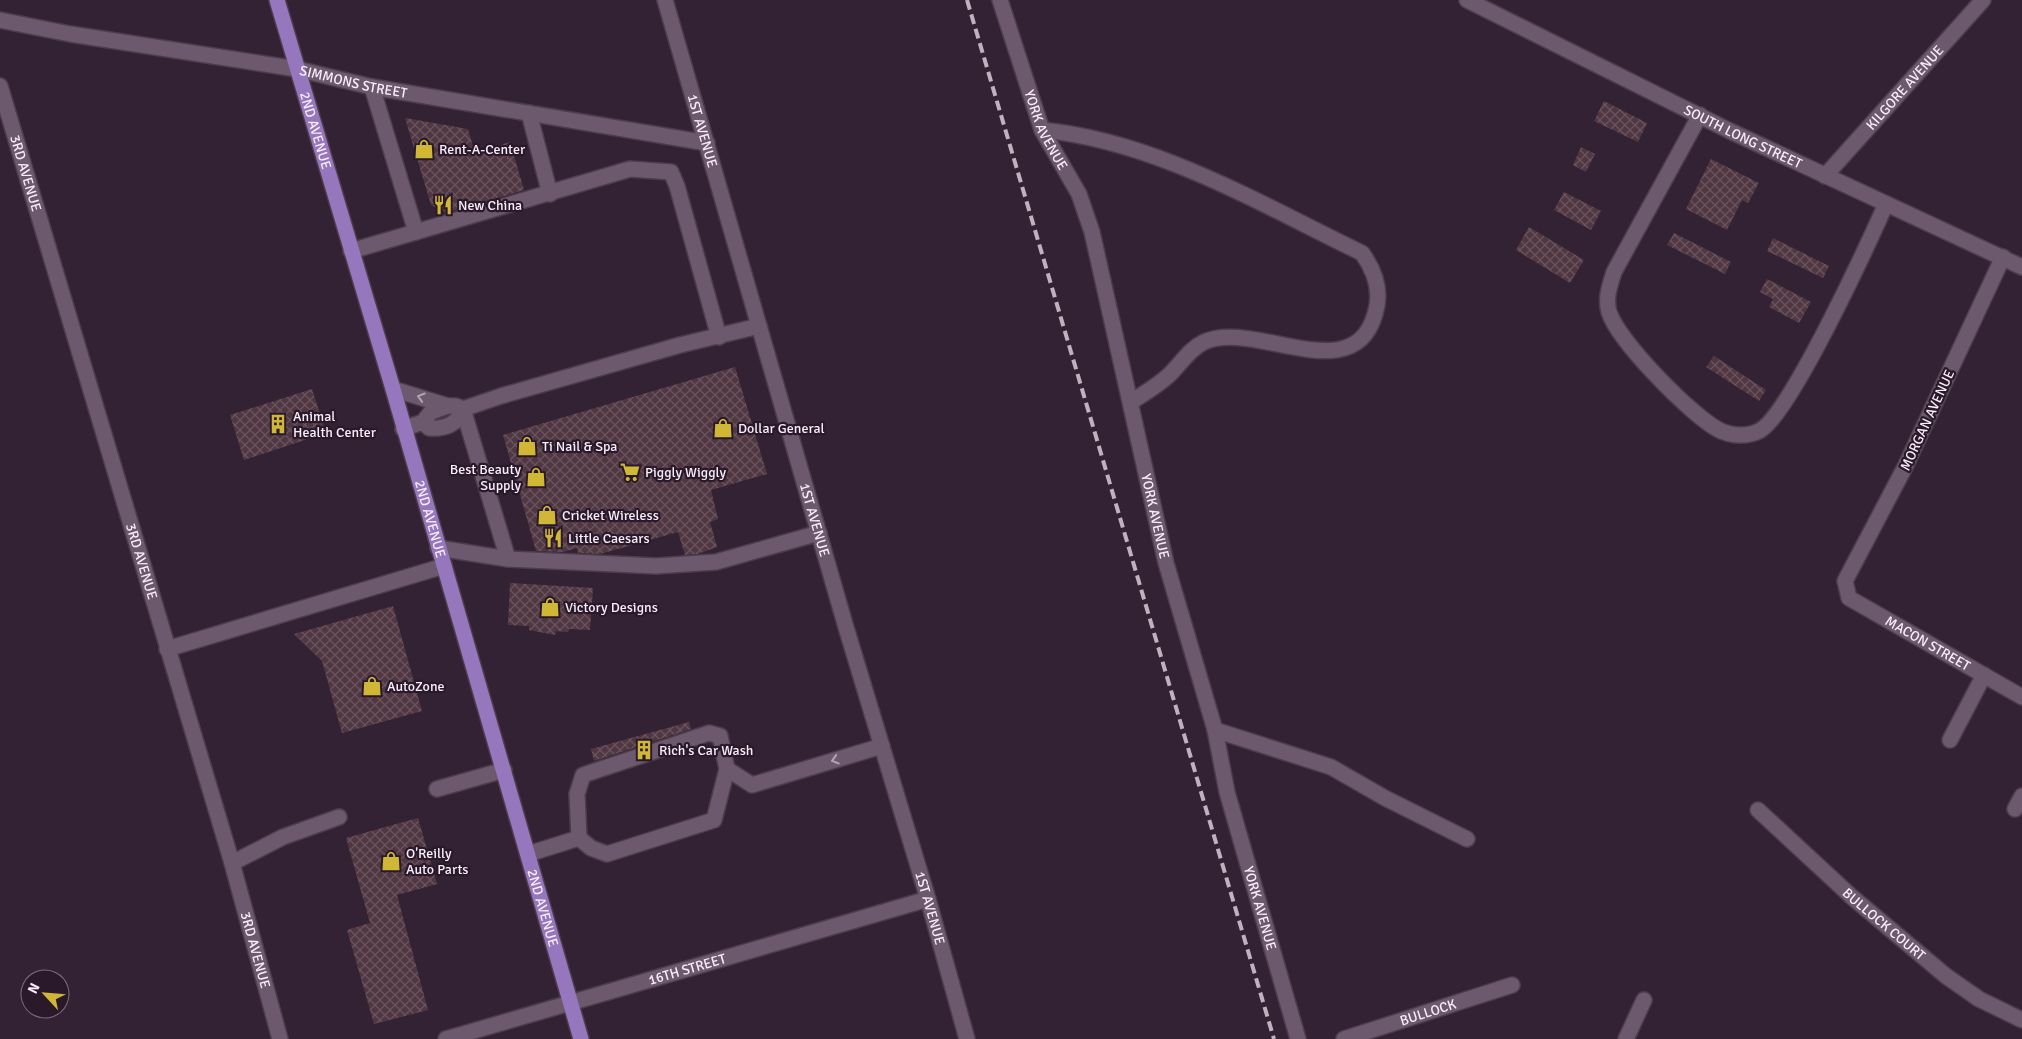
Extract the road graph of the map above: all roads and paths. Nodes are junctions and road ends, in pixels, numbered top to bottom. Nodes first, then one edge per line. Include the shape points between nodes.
1 (277, 0) edge
2 (665, 0) edge
3 (1000, 0) edge
4 (1983, 0) edge
5 (1476, 2) edge
6 (0, 20) edge
7 (297, 69) junction
8 (0, 86) edge
9 (372, 87) junction
10 (529, 113) junction
11 (1700, 115) junction
12 (1042, 130) junction
13 (707, 143) junction
14 (1825, 176) junction
15 (550, 194) junction
16 (1886, 204) junction
17 (416, 232) junction
18 (351, 251) junction
19 (2003, 257) junction
20 (2022, 267) edge
21 (759, 326) junction
22 (719, 337) junction
23 (393, 389) junction
24 (1131, 402) junction
25 (456, 408) junction
26 (403, 429) junction
27 (819, 533) junction
28 (438, 548) junction
29 (508, 559) junction
30 (444, 566) junction
31 (1844, 581) joint
32 (168, 649) junction
33 (1984, 675) junction
34 (2022, 697) edge
35 (1215, 730) junction
36 (1950, 740) dead end
37 (882, 746) junction
38 (728, 769) junction
39 (504, 770) junction
40 (437, 789) dead end
41 (1758, 810) dead end
42 (339, 817) dead end
43 (579, 838) junction
44 (1467, 839) dead end
45 (528, 854) junction
46 (232, 863) junction
47 (928, 899) junction
48 (1512, 986) dead end
49 (1644, 1000) dead end
50 (572, 1001) junction
51 (2022, 1020) edge
52 (280, 1039) edge
53 (446, 1039) edge
54 (582, 1039) edge
55 (967, 1039) edge
56 (1298, 1039) edge
57 (1344, 1039) edge
58 (1626, 1039) edge

1 - 7 main road, 2ND AVENUE
2 - 13 street, 1ST AVENUE
3 - 12 street, YORK AVENUE
4 - 14 street, KILGORE AVENUE
5 - 11 street, SOUTH LONG STREET
6 - 7 street, SIMMONS STREET
7 - 9 street, SIMMONS STREET
7 - 18 main road, 2ND AVENUE
8 - 32 street, 3RD AVENUE
9 - 10 street, SIMMONS STREET
9 - 17 street
10 - 13 street, SIMMONS STREET
10 - 15 street
11 - 14 street, SOUTH LONG STREET
11 - 16 street via 1614,272 1608,291 1609,311 1617,330 1657,375 1702,419 1720,431 1740,436 1760,431 1774,417 1806,364
12 - 24 street, YORK AVENUE via 1079,194 1092,232
12 - 24 street via 1075,133 1130,148 1195,173 1362,253 1372,268 1378,305 1373,323 1362,339 1345,349 1324,351 1233,336 1204,342 1168,376
13 - 21 street, 1ST AVENUE
14 - 16 street, SOUTH LONG STREET
15 - 17 street
15 - 22 street via 630,169 670,172 677,186
16 - 19 street, SOUTH LONG STREET
17 - 18 street
18 - 23 main road, 2ND AVENUE
19 - 20 street, SOUTH LONG STREET
19 - 31 street, MORGAN AVENUE via 1905,467
21 - 22 street
21 - 27 street, 1ST AVENUE
22 - 25 street
25 -> 23 street
23 - 26 main road, 2ND AVENUE
24 - 35 street, YORK AVENUE via 1166,563
25 - 26 street via 460,418 456,422 437,428 429,428 423,422
25 - 29 street
26 - 28 main road, 2ND AVENUE
27 - 29 street via 716,562 656,566
27 - 37 street, 1ST AVENUE
28 - 29 street
28 - 30 main road, 2ND AVENUE
30 - 32 street
30 - 39 main road, 2ND AVENUE
31 - 33 street, MACON STREET via 1849,598
32 - 46 street, 3RD AVENUE
33 - 34 street, MACON STREET
33 - 36 street
35 - 44 street via 1330,767
35 - 56 street, YORK AVENUE via 1227,792
37 -> 38 street via 752,785
37 - 47 street, 1ST AVENUE
38 - 43 street via 714,820 607,854 591,848
38 - 43 street via 720,736 710,733 584,775 577,794
39 - 40 street
39 - 45 main road, 2ND AVENUE
41 - 51 street, BULLOCK COURT via 1852,897 1946,976 1979,999
42 - 46 street via 283,837
43 - 45 street
45 - 50 main road, 2ND AVENUE
46 - 52 street, 3RD AVENUE
47 - 50 street, 16TH STREET
47 - 55 street, 1ST AVENUE
48 - 57 street, BULLOCK
49 - 58 street
50 - 53 street, 16TH STREET
50 - 54 main road, 2ND AVENUE

